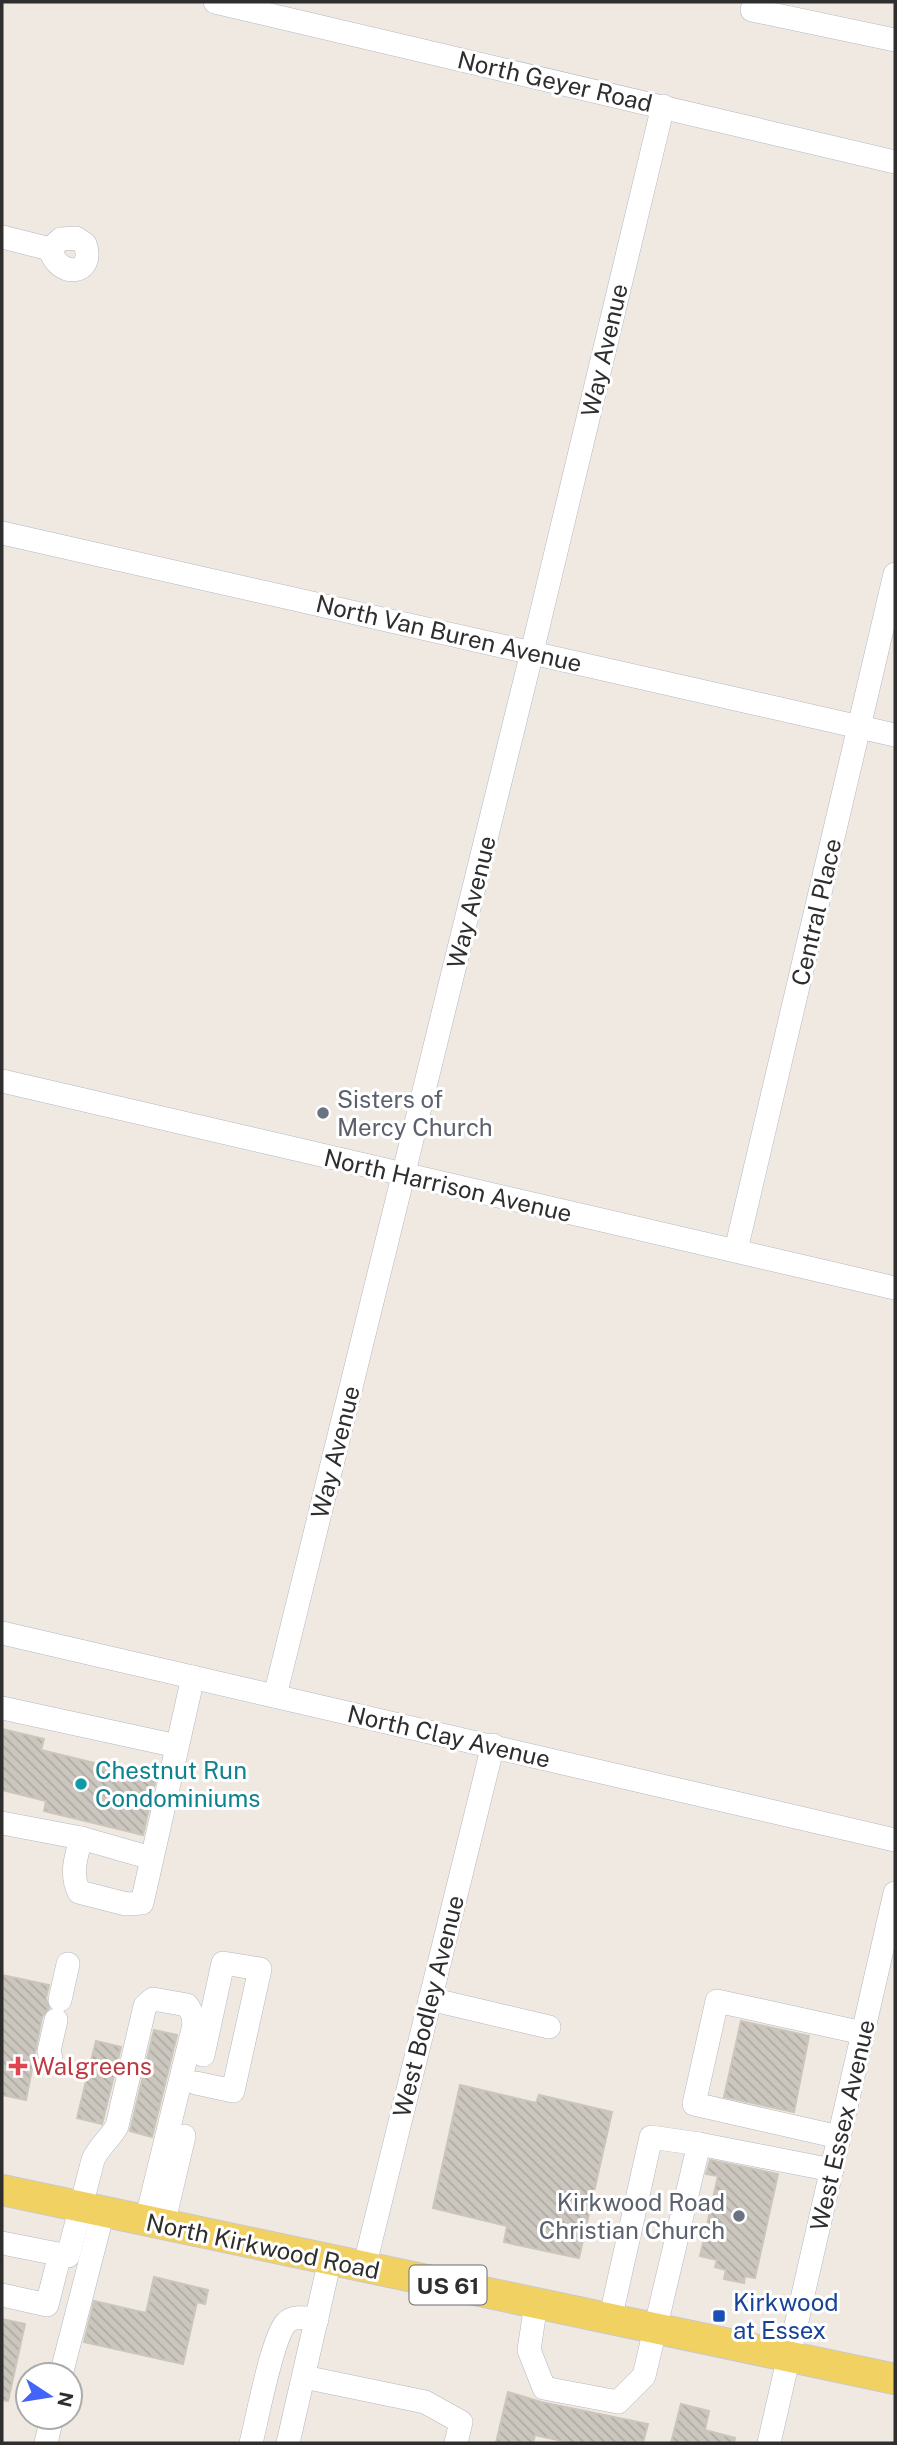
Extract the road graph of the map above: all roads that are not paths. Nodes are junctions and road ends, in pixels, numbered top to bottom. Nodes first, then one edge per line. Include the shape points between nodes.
1 (215, 2) edge
2 (752, 10) dead end
3 (291, 11) edge
4 (895, 40) edge
5 (663, 106) junction
6 (895, 162) edge
7 (2, 237) edge
8 (50, 249) dead end
9 (2, 533) edge
10 (895, 574) edge
11 (532, 652) junction
12 (861, 727) junction
13 (895, 735) edge
14 (2, 1081) edge
15 (404, 1175) junction
16 (736, 1250) junction
17 (895, 1287) edge
18 (2, 1633) edge
19 (193, 1677) junction
20 (275, 1696) junction
21 (2, 1708) edge
22 (494, 1745) junction
23 (177, 1746) junction
24 (2, 1823) edge
25 (81, 1838) junction
26 (895, 1840) edge
27 (151, 1858) junction
28 (895, 1893) edge
29 (68, 1964) dead end
30 (430, 1999) junction
31 (549, 2027) dead end
32 (863, 2033) junction
33 (51, 2059) dead end
34 (196, 2083) junction
35 (839, 2137) junction
36 (699, 2144) junction
37 (832, 2170) junction
38 (2, 2190) edge
39 (92, 2209) junction
40 (155, 2223) junction
41 (2, 2243) edge
42 (60, 2254) junction
43 (330, 2260) junction
44 (363, 2267) junction
45 (2, 2295) edge
46 (536, 2304) junction
47 (317, 2319) junction
48 (610, 2320) junction
49 (654, 2330) junction
50 (789, 2358) junction
51 (64, 2361) edge
52 (303, 2377) junction
53 (895, 2379) edge
54 (251, 2443) edge
55 (288, 2443) edge
56 (456, 2443) edge
57 (769, 2443) edge

1 - 3 street, North Geyer Road
2 - 4 street
3 - 5 street, North Geyer Road
5 - 6 street, North Geyer Road
5 - 11 street, Way Avenue
7 - 8 street
9 - 11 street, North Van Buren Avenue
10 - 12 street, Central Place
11 - 12 street, North Van Buren Avenue
11 - 15 street, Way Avenue
12 - 13 street, North Van Buren Avenue
12 - 16 street, Central Place
14 - 15 street, North Harrison Avenue
15 - 16 street, North Harrison Avenue
15 - 20 street, Way Avenue
16 - 17 street, North Harrison Avenue
18 - 19 street, North Clay Avenue
19 - 20 street, North Clay Avenue
19 - 23 street
20 - 22 street, North Clay Avenue
21 - 23 street
22 - 26 street, North Clay Avenue
22 - 30 street, West Bodley Avenue
23 - 27 street
24 - 25 street
25 - 27 street
25 - 27 street via 73,1870 79,1892 127,1904 142,1903
28 - 32 street, West Essex Avenue
29 - 33 street
30 - 31 street
30 - 44 street, West Bodley Avenue
32 - 35 street, West Essex Avenue
32 - 35 street via 717,2001 714,2014 694,2104
34 - 34 street via 233,2091 260,1969 223,1963
34 - 40 street
35 - 37 street, West Essex Avenue
36 - 37 street
36 - 48 street via 651,2137
36 - 49 street
37 - 50 street, West Essex Avenue
38 - 39 main road, North Kirkwood Road / US 61
39 - 40 main road, North Kirkwood Road / US 61
39 - 40 street via 93,2160 117,2126 145,2006 162,1999 187,2005 194,2025 167,2139
39 - 42 street via 68,2256
39 - 51 street
40 - 43 main road, North Kirkwood Road / US 61
41 - 42 street
42 - 45 street via 47,2305
43 - 44 main road, North Kirkwood Road / US 61
43 - 47 street
44 - 46 main road, North Kirkwood Road / US 61
46 - 48 main road, North Kirkwood Road / US 61
46 - 49 street via 529,2350 544,2388 618,2402 644,2376
47 - 52 street
47 - 54 street via 294,2318 285,2323 275,2343
48 - 49 main road, North Kirkwood Road / US 61
49 - 50 main road, North Kirkwood Road / US 61
50 - 53 main road, North Kirkwood Road / US 61
50 - 57 street, West Essex Avenue
52 - 55 street
52 - 56 street via 425,2402 461,2423

